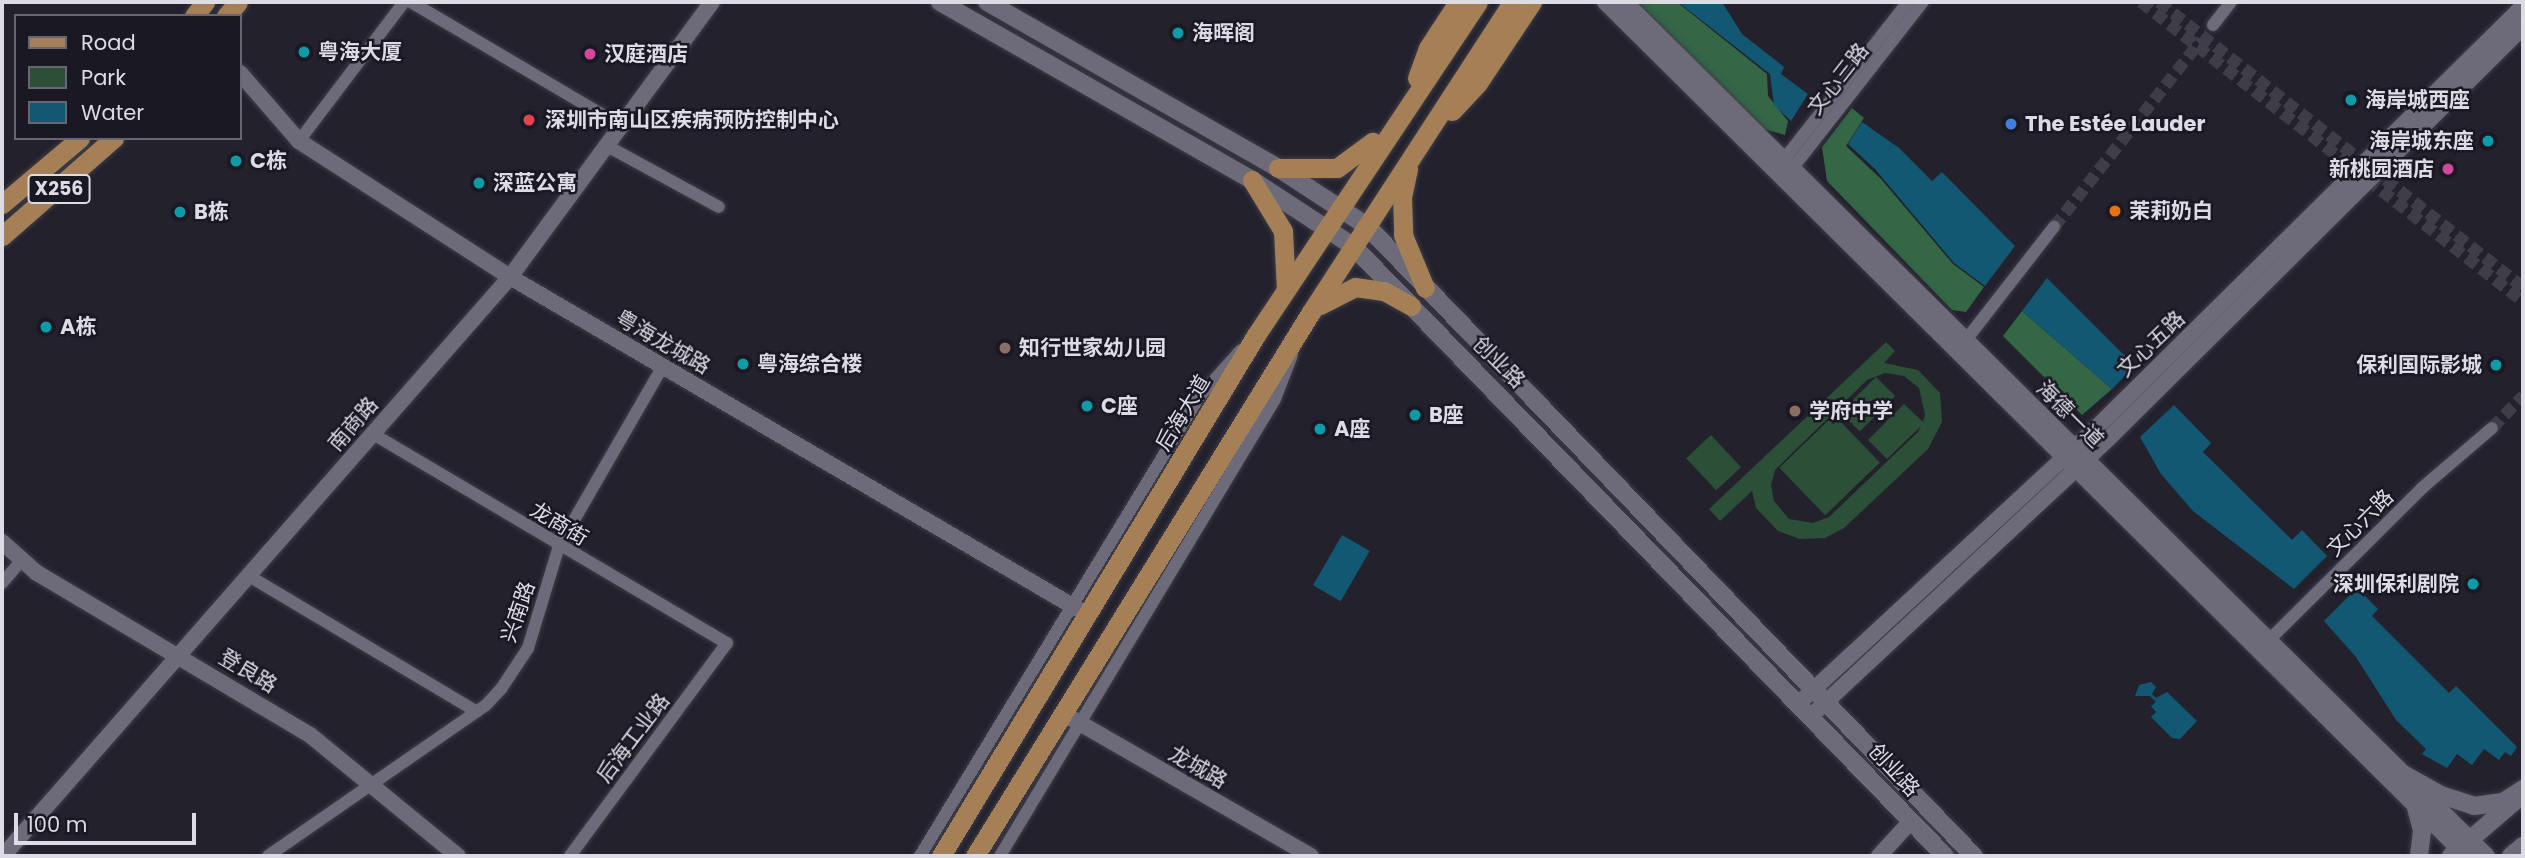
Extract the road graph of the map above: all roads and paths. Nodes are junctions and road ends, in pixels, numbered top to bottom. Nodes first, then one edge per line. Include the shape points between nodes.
1 (404, 2) edge
2 (411, 2) edge
3 (712, 2) edge
4 (940, 2) edge
5 (987, 2) edge
6 (1458, 2) edge
7 (1478, 2) edge
8 (1512, 2) edge
9 (1532, 2) edge
10 (1605, 2) edge
11 (1625, 2) edge
12 (1908, 2) edge
13 (1923, 2) edge
14 (2231, 2) edge
15 (2523, 6) edge
16 (2213, 25) dead end
17 (2523, 27) edge
18 (242, 75) edge
19 (1407, 106) junction
20 (623, 127) junction
21 (1426, 135) junction
22 (78, 140) edge
23 (112, 140) edge
24 (299, 141) junction
25 (609, 146) junction
26 (1411, 157) junction
27 (1278, 168) junction
28 (1783, 170) junction
29 (1252, 180) junction
30 (2, 204) edge
31 (1340, 205) junction
32 (719, 207) dead end
33 (1367, 226) junction
34 (1326, 227) junction
35 (2054, 227) tunnel mouth
36 (2, 236) edge
37 (1353, 246) junction
38 (510, 277) junction
39 (1425, 288) junction
40 (1286, 290) junction
41 (1411, 306) junction
42 (1311, 312) junction
43 (1961, 345) junction
44 (663, 366) junction
45 (2492, 428) tunnel mouth
46 (373, 434) junction
47 (2076, 458) junction
48 (2, 542) edge
49 (559, 547) junction
50 (21, 561) junction
51 (249, 576) junction
52 (2, 583) edge
53 (1081, 611) junction
54 (727, 643) joint
55 (2264, 646) junction
56 (180, 655) junction
57 (1811, 703) junction
58 (477, 712) junction
59 (1071, 719) junction
60 (2403, 774) junction
61 (372, 786) junction
62 (2523, 791) edge
63 (2414, 804) junction
64 (1910, 822) junction
65 (2523, 846) edge
66 (2462, 850) edge
67 (3, 856) edge
68 (268, 856) edge
69 (457, 856) edge
70 (570, 856) edge
71 (920, 856) edge
72 (941, 856) edge
73 (975, 856) edge
74 (1000, 856) edge
75 (1311, 856) edge
76 (1879, 856) edge
77 (1945, 856) edge
78 (1974, 856) edge
79 (2419, 856) edge
80 (2487, 856) edge
81 (2511, 856) edge

1 - 24 street
2 - 20 street
3 - 20 street, 南商路
4 - 29 main road, 创业路
5 - 27 main road, 创业路
6 - 19 main road via 1428,48
7 - 19 main road, 后海大道
8 - 21 main road
9 - 21 main road via 1478,83
10 - 28 street, 海德一道
11 - 28 street, 海德一道
12 - 28 street, 文心三路
13 - 28 street, 文心三路
14 - 16 street
15 - 47 street, 文心五路
17 - 47 street, 文心五路
18 - 24 street, 粤海龙城路
19 - 27 main road via 1346,164
19 - 31 main road, 后海大道
20 - 25 street, 南商路
21 - 26 main road
22 - 30 main road, X256
23 - 36 main road, X256
24 - 38 street, 粤海龙城路
25 - 32 street
25 - 38 street, 南商路
26 - 33 main road
26 - 39 main road via 1402,197 1402,228 1408,256
27 - 31 main road, 创业路
28 - 43 street, 海德一道
29 - 34 main road, 创业路
29 - 40 main road via 1283,231
31 - 33 main road, 创业路
31 - 34 main road, 后海大道
33 - 37 main road
33 - 39 main road, 创业路
34 - 37 main road, 创业路
34 - 40 main road, 后海大道
35 - 43 street
37 - 41 main road, 创业路
37 - 42 main road
38 - 44 street, 粤海龙城路
38 - 46 street, 南商路
39 - 57 main road, 创业路
40 - 53 main road, 后海大道
41 - 42 main road via 1384,291 1355,287 1334,294
41 - 57 main road, 创业路
42 - 59 main road
43 - 47 street, 海德一道
44 - 49 street, 兴南路
44 - 53 street, 粤海龙城路
45 - 55 street, 文心六路 via 2422,488
46 - 49 street, 龙商街
46 - 51 street, 南商路
47 - 55 street, 海德一道
47 - 57 street, 文心五路
48 - 50 street, 登良路
49 - 54 street, 龙商街
49 - 58 street, 兴南路 via 528,648 501,689
50 - 52 street
50 - 56 street, 登良路
51 - 56 street, 南商路
51 - 58 street
53 - 71 street
53 - 72 main road, 后海大道
54 - 70 street, 后海工业路
55 - 60 street, 海德一道
55 - 63 street, 海德一道
56 - 61 street, 登良路 via 310,735
56 - 67 street, 南商路
57 - 64 main road, 创业路
57 - 78 main road, 创业路
58 - 61 street, 兴南路
59 - 73 main road
59 - 74 street
59 - 75 street, 龙城路
60 - 62 main road via 2441,795 2474,806 2503,802
60 - 66 street, 海德一道
61 - 68 street, 兴南路
61 - 69 street, 登良路
62 - 66 main road
63 - 66 street, 海德一道
63 - 79 main road via 2421,831
64 - 76 street
64 - 77 main road, 创业路
65 - 81 main road
66 - 80 street, 海德一道

